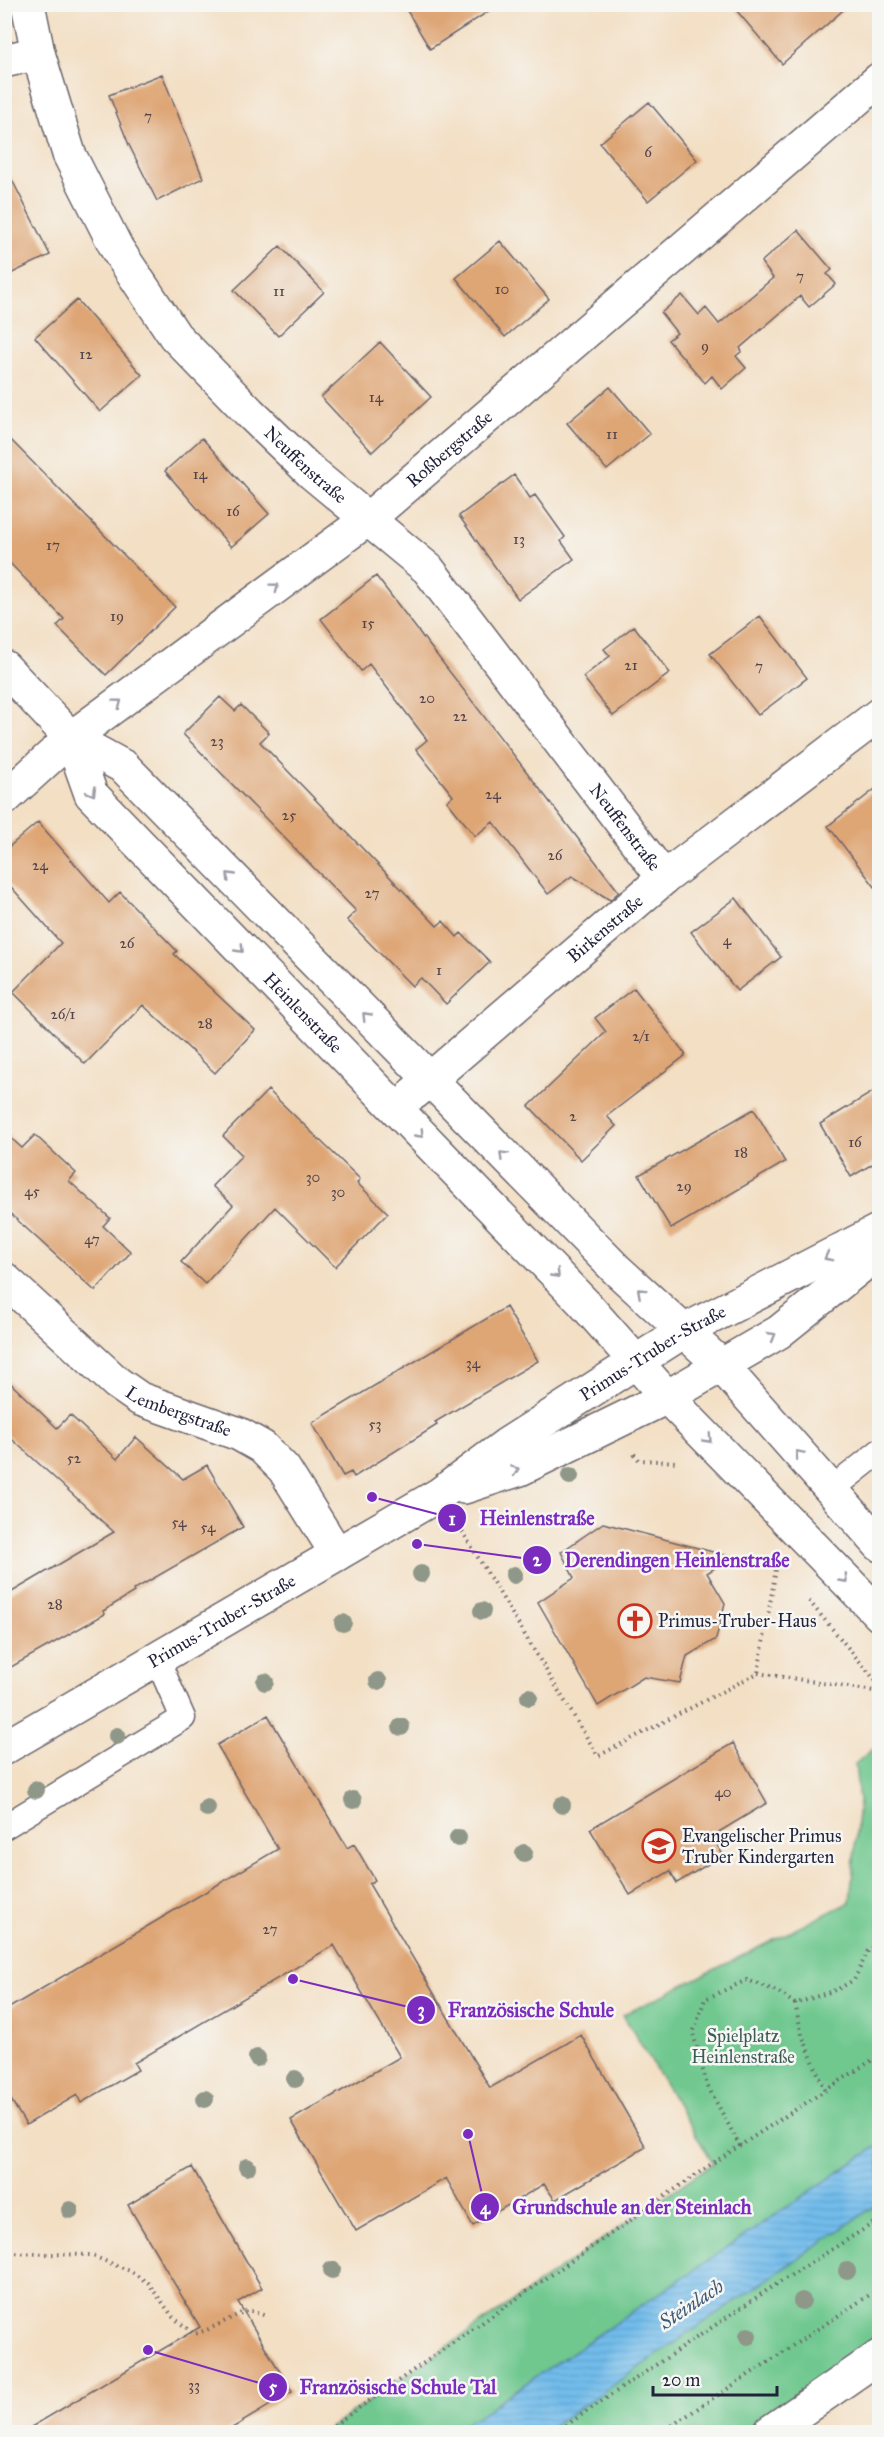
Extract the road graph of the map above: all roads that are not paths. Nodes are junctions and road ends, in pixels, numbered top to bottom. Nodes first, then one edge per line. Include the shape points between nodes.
1 (28, 4) edge
2 (38, 53) junction
3 (4, 61) edge
4 (879, 79) edge
5 (368, 519) junction
6 (4, 667) edge
7 (879, 714) edge
8 (72, 738) junction
9 (4, 799) edge
10 (664, 878) junction
11 (428, 1079) junction
12 (397, 1110) junction
13 (879, 1230) edge
14 (879, 1251) edge
15 (4, 1279) edge
16 (684, 1331) junction
17 (635, 1361) junction
18 (721, 1365) junction
19 (667, 1397) junction
20 (879, 1451) edge
21 (831, 1490) junction
22 (440, 1494) junction
23 (879, 1545) edge
24 (337, 1554) junction
25 (879, 1615) edge
26 (157, 1659) junction
27 (4, 1748) edge
28 (4, 1827) edge
29 (879, 2356) edge
30 (799, 2423) edge
31 (770, 2433) edge

1 - 2 street, Neuffenstraße
2 - 3 street
2 - 5 street, Neuffenstraße via 69,154 117,249 175,336 257,421
4 - 5 street, Roßbergstraße
8 -> 5 street, Roßbergstraße
5 - 10 street, Neuffenstraße via 428,569
6 - 8 street, Heinlenstraße
7 - 10 street, Birkenstraße
8 - 9 street, Roßbergstraße
11 -> 8 street, Heinlenstraße via 124,767
8 -> 12 street, Heinlenstraße via 91,794
10 - 11 street, Birkenstraße
11 - 12 street, Birkenstraße
16 -> 11 street, Heinlenstraße via 617,1270
12 -> 17 street, Heinlenstraße
13 -> 16 street, Primus-Truber-Straße
18 -> 14 street, Primus-Truber-Straße via 779,1332
15 - 24 street, Lembergstraße via 117,1383 140,1399 239,1434 262,1447 284,1469
16 - 17 street, Primus-Truber-Straße
16 - 18 street, Heinlenstraße
17 - 19 street, Heinlenstraße
17 - 22 street, Primus-Truber-Straße via 506,1445
18 - 19 street, Primus-Truber-Straße
21 -> 18 street, Heinlenstraße
22 -> 19 street, Primus-Truber-Straße via 520,1469
19 -> 25 street, Heinlenstraße
20 - 21 lane
21 - 23 street, Heinlenstraße
22 - 24 street, Primus-Truber-Straße
24 - 26 street, Primus-Truber-Straße
26 - 27 street, Primus-Truber-Straße
26 - 28 lane via 183,1718
29 - 30 street
30 - 31 street

